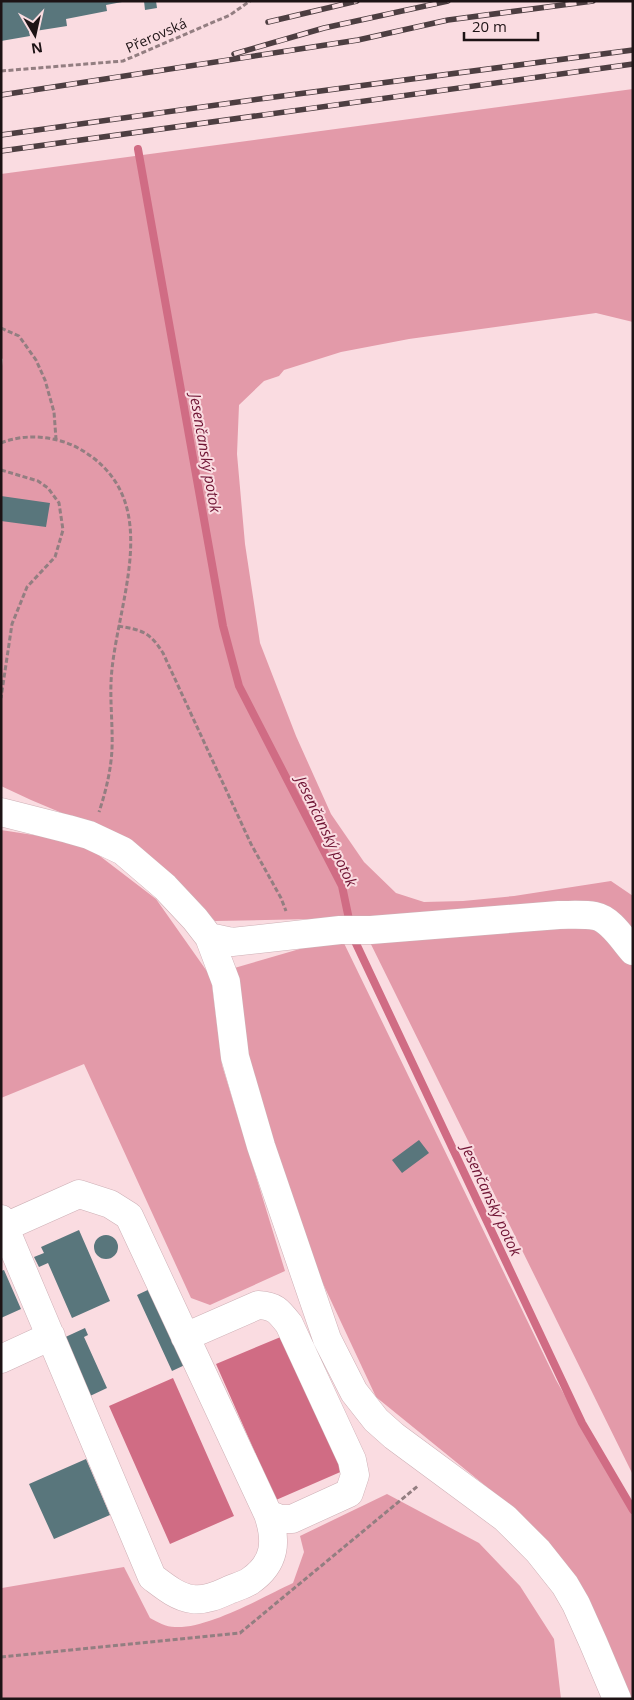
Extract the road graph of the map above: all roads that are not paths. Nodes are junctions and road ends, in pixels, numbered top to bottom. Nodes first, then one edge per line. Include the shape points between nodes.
1 (1, 812) edge
2 (209, 937) junction
3 (633, 951) edge
4 (3, 1223) edge
5 (51, 1336) junction
6 (185, 1337) junction
7 (1, 1359) edge
8 (268, 1514) junction
9 (616, 1699) edge

1 - 2 lane via 89,835 123,851 165,887
2 - 3 lane via 232,942 340,930 580,915 598,916 607,922
2 - 9 lane via 226,982 235,1057 261,1146 327,1339 354,1392 376,1420 505,1518 538,1551 576,1604
4 - 5 lane
4 - 6 lane via 79,1194 110,1204 129,1216
5 - 7 lane
5 - 8 lane via 152,1577 172,1592 192,1599 212,1597 250,1581 266,1566 274,1550 274,1530
6 - 8 lane
6 - 8 lane via 258,1305 279,1310 292,1332 352,1460 355,1474 349,1493 292,1519 280,1520

